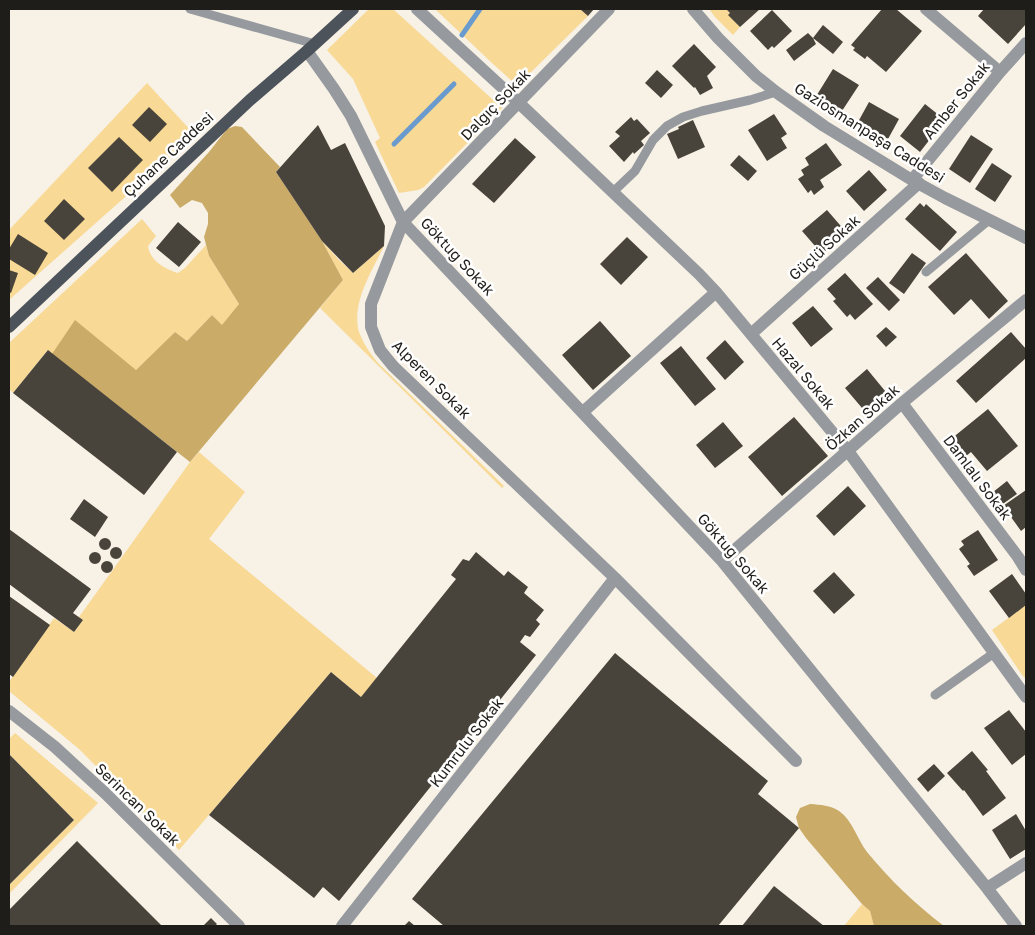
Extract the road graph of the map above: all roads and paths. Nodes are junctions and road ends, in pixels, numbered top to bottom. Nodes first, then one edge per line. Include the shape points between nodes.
1 (190, 9) edge
2 (353, 9) edge
3 (417, 9) edge
4 (610, 9) edge
5 (693, 9) edge
6 (926, 9) edge
7 (1026, 43) edge
8 (311, 47) junction
9 (1000, 72) junction
10 (776, 92) junction
11 (519, 102) junction
12 (916, 181) junction
13 (612, 192) junction
14 (989, 220) junction
15 (403, 222) junction
16 (1026, 238) edge
17 (926, 272) dead end
18 (716, 292) junction
19 (1026, 300) edge
20 (9, 327) edge
21 (751, 334) junction
22 (902, 403) junction
23 (583, 412) junction
24 (848, 451) junction
25 (1022, 553) edge
26 (722, 561) junction
27 (1026, 570) edge
28 (615, 578) junction
29 (994, 653) junction
30 (935, 695) dead end
31 (1026, 697) edge
32 (9, 711) edge
33 (796, 761) dead end
34 (1026, 863) edge
35 (987, 888) junction
36 (238, 926) edge
37 (342, 926) edge
38 (1016, 926) edge

1 - 8 lane
2 - 8 main road, Çuhane Caddesi
3 - 11 street, Hazal Sokak
4 - 11 street, Dalgıç Sokak
5 - 10 street, Gaziosmanpaşa Caddesi via 718,38
6 - 9 street
7 - 9 street, Amber Sokak
8 - 15 street via 351,116
8 - 20 main road, Çuhane Caddesi via 250,100
9 - 12 street, Amber Sokak
10 - 12 street, Gaziosmanpaşa Caddesi via 824,126
10 - 13 lane via 702,111 667,126 653,140 635,171
11 - 13 street, Hazal Sokak
11 - 15 street, Dalgıç Sokak
12 - 14 street, Gaziosmanpaşa Caddesi
12 - 21 street, Güçlü Sokak
13 - 18 street, Hazal Sokak
14 - 16 street, Gaziosmanpaşa Caddesi
14 - 17 lane
15 - 23 street, Göktuğ Sokak
15 - 28 street, Alperen Sokak via 371,304 371,327 380,350
18 - 21 street, Hazal Sokak
18 - 23 street
19 - 22 street, Özkan Sokak
21 - 24 street, Hazal Sokak
22 - 24 street, Özkan Sokak
22 - 25 street, Damlalı Sokak
23 - 26 street, Göktuğ Sokak
24 - 26 street, Özkan Sokak
24 - 29 street, Hazal Sokak
25 - 27 street, Damlalı Sokak
26 - 35 street, Göktuğ Sokak
28 - 33 street, Alperen Sokak
28 - 37 street, Kumrulu Sokak
29 - 30 lane
29 - 31 street, Hazal Sokak
32 - 36 street, Serincan Sokak via 104,793
34 - 35 street
35 - 38 street, Göktuğ Sokak

